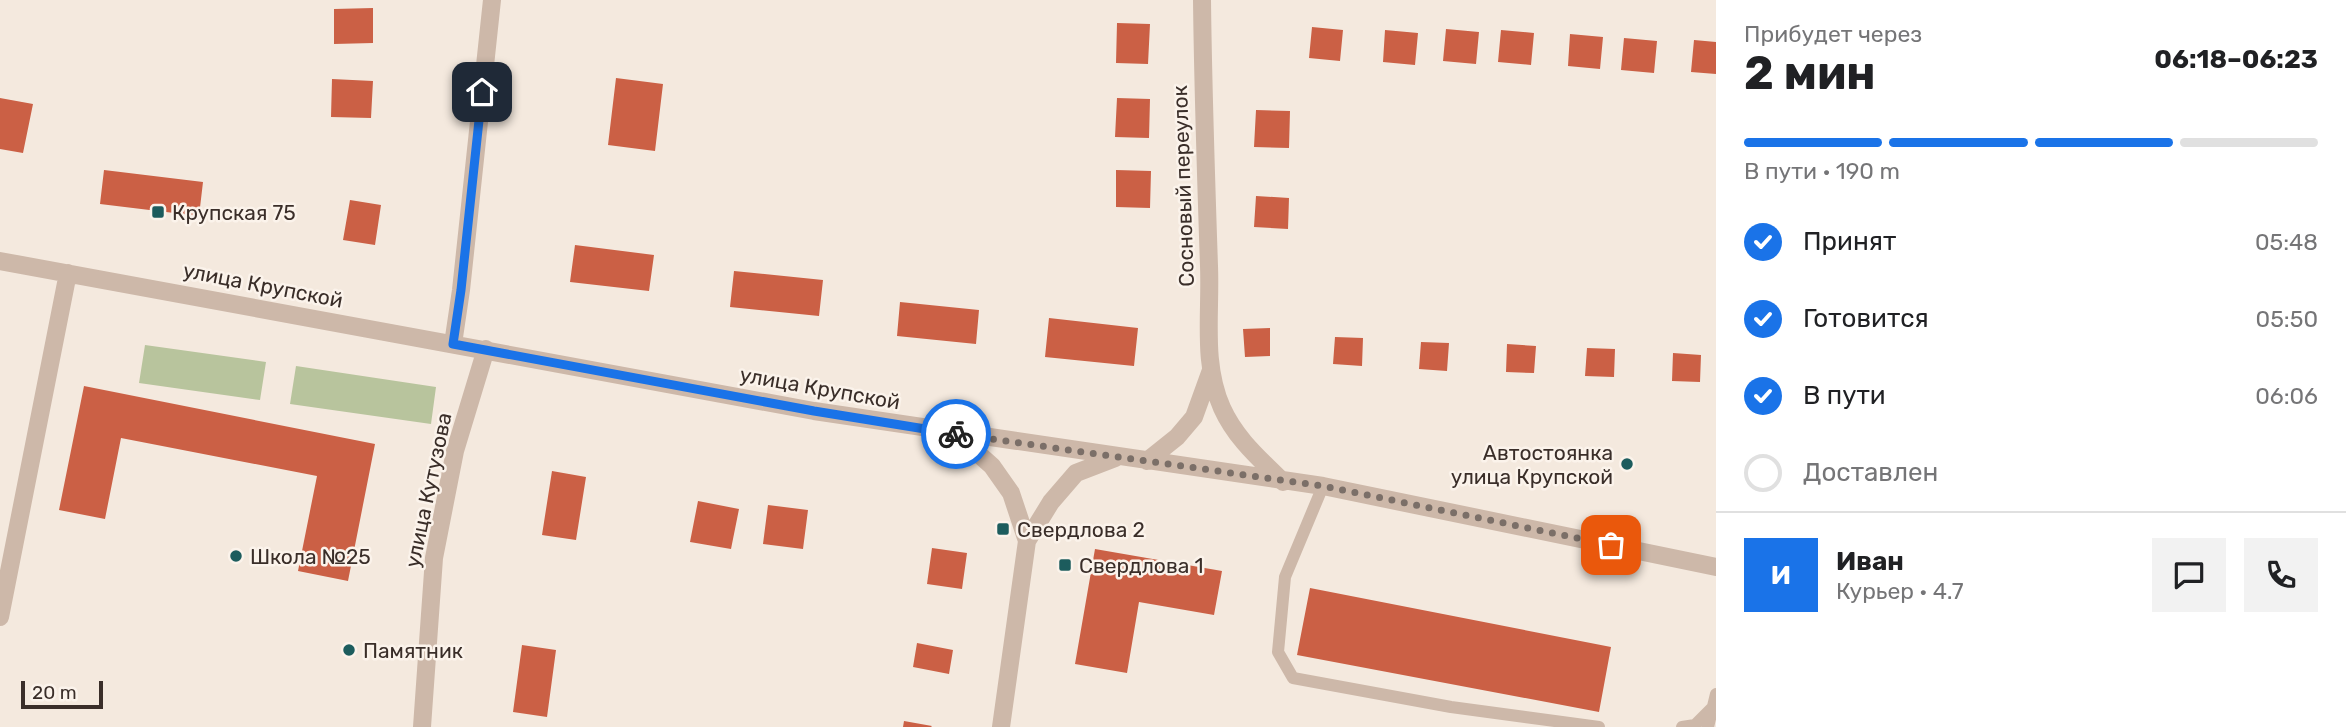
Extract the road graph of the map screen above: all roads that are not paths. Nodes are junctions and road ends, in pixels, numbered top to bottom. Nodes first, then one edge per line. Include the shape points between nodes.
1 (492, 0) edge
2 (1202, 0) edge
3 (0, 261) edge
4 (68, 273) junction
5 (453, 344) junction
6 (486, 349) junction
7 (1211, 370) junction
8 (956, 434) junction
9 (1117, 457) junction
10 (1147, 461) junction
11 (1283, 482) junction
12 (1323, 486) junction
13 (1027, 541) junction
14 (1716, 567) edge
15 (0, 617) edge
16 (1715, 700) edge
17 (422, 727) edge
18 (1001, 727) edge
19 (1599, 727) edge
20 (1682, 727) edge
21 (1708, 727) edge

1 - 5 street
2 - 7 street, Сосновый переулок
3 - 4 street, улица Крупской
4 - 5 street, улица Крупской
4 - 15 street
5 - 6 street, улица Крупской
6 - 8 street, улица Крупской
6 - 17 street, улица Кутузова via 455,451 434,558
7 - 10 street, Сосновый переулок via 1194,417
7 - 11 street, Сосновый переулок via 1222,407 1239,439
8 - 9 street, улица Крупской
8 - 13 street via 992,466 1011,493
9 - 10 street, улица Крупской
9 - 13 street via 1076,473
10 - 11 street, улица Крупской
11 - 12 street, улица Крупской
12 - 14 street, улица Крупской
12 - 19 lane via 1285,577 1278,652 1293,678 1451,707
13 - 18 street
16 - 20 lane via 1695,725
16 - 21 lane

